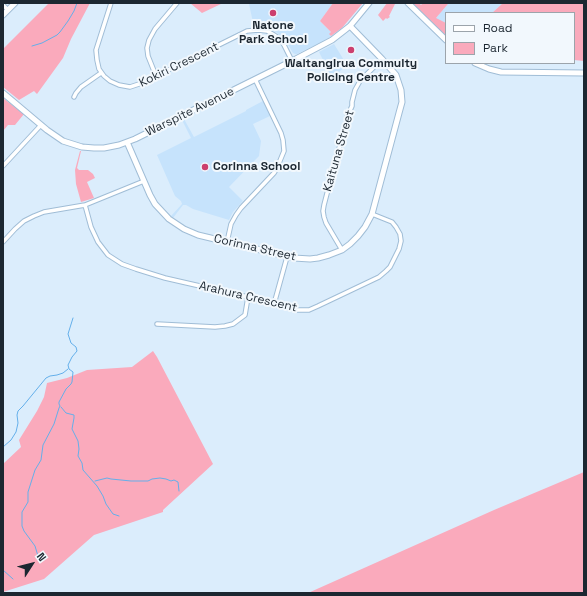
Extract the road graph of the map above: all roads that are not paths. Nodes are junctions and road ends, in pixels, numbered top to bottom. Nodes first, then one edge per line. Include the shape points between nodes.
1 (15, 3) edge
2 (111, 3) edge
3 (177, 3) edge
4 (369, 3) edge
5 (408, 3) edge
6 (3, 5) edge
7 (8, 10) junction
8 (3, 15) edge
9 (350, 26) junction
10 (445, 39) edge
11 (382, 59) junction
12 (292, 61) junction
13 (477, 64) edge
14 (101, 73) junction
15 (584, 73) edge
16 (156, 76) junction
17 (255, 79) junction
18 (3, 93) edge
19 (74, 97) dead end
20 (41, 125) junction
21 (127, 142) junction
22 (3, 166) edge
23 (144, 181) junction
24 (85, 205) junction
25 (372, 214) junction
26 (3, 242) edge
27 (227, 242) junction
28 (342, 250) junction
29 (287, 257) junction
30 (248, 297) junction
31 (274, 304) junction
32 (157, 324) dead end

1 - 7 main road
2 - 14 street via 96,50 97,65
3 - 16 street via 149,40 148,56
4 - 9 main road, Warspite Avenue
5 - 10 main road
6 - 7 street
7 - 8 main road
9 - 11 main road, Corinna Street
9 - 12 main road, Warspite Avenue via 332,40
11 - 25 main road, Corinna Street via 398,80 402,102
11 - 28 street, Kaituna Street via 360,81 355,90 324,205 326,223
12 - 16 street, Kokiri Crescent via 277,37 267,31 247,31
12 - 17 main road, Warspite Avenue
13 - 15 main road via 501,72
14 - 16 street, Kokiri Crescent via 114,84 124,86 136,86
14 - 19 street via 81,87
17 - 21 main road, Warspite Avenue
17 - 27 street via 281,133 284,151 274,173 236,215
18 - 20 main road, Warspite Avenue
20 - 21 main road, Warspite Avenue via 63,140 82,147 104,148
20 - 22 street
21 - 23 main road, Corinna Street
23 - 24 street
23 - 27 main road, Corinna Street via 155,204 169,219 190,232
24 - 26 street via 34,216 24,221
24 - 30 street, Arahura Crescent via 90,227 98,242 108,255 122,264 165,278
25 - 28 main road, Corinna Street via 358,236
25 - 31 street, Arahura Crescent via 392,222 400,234 399,249 386,271 379,277 309,310 297,310
27 - 29 main road, Corinna Street
28 - 29 main road, Corinna Street via 318,258
29 - 31 street
30 - 31 street, Arahura Crescent
30 - 32 street via 245,315 233,324 215,327

